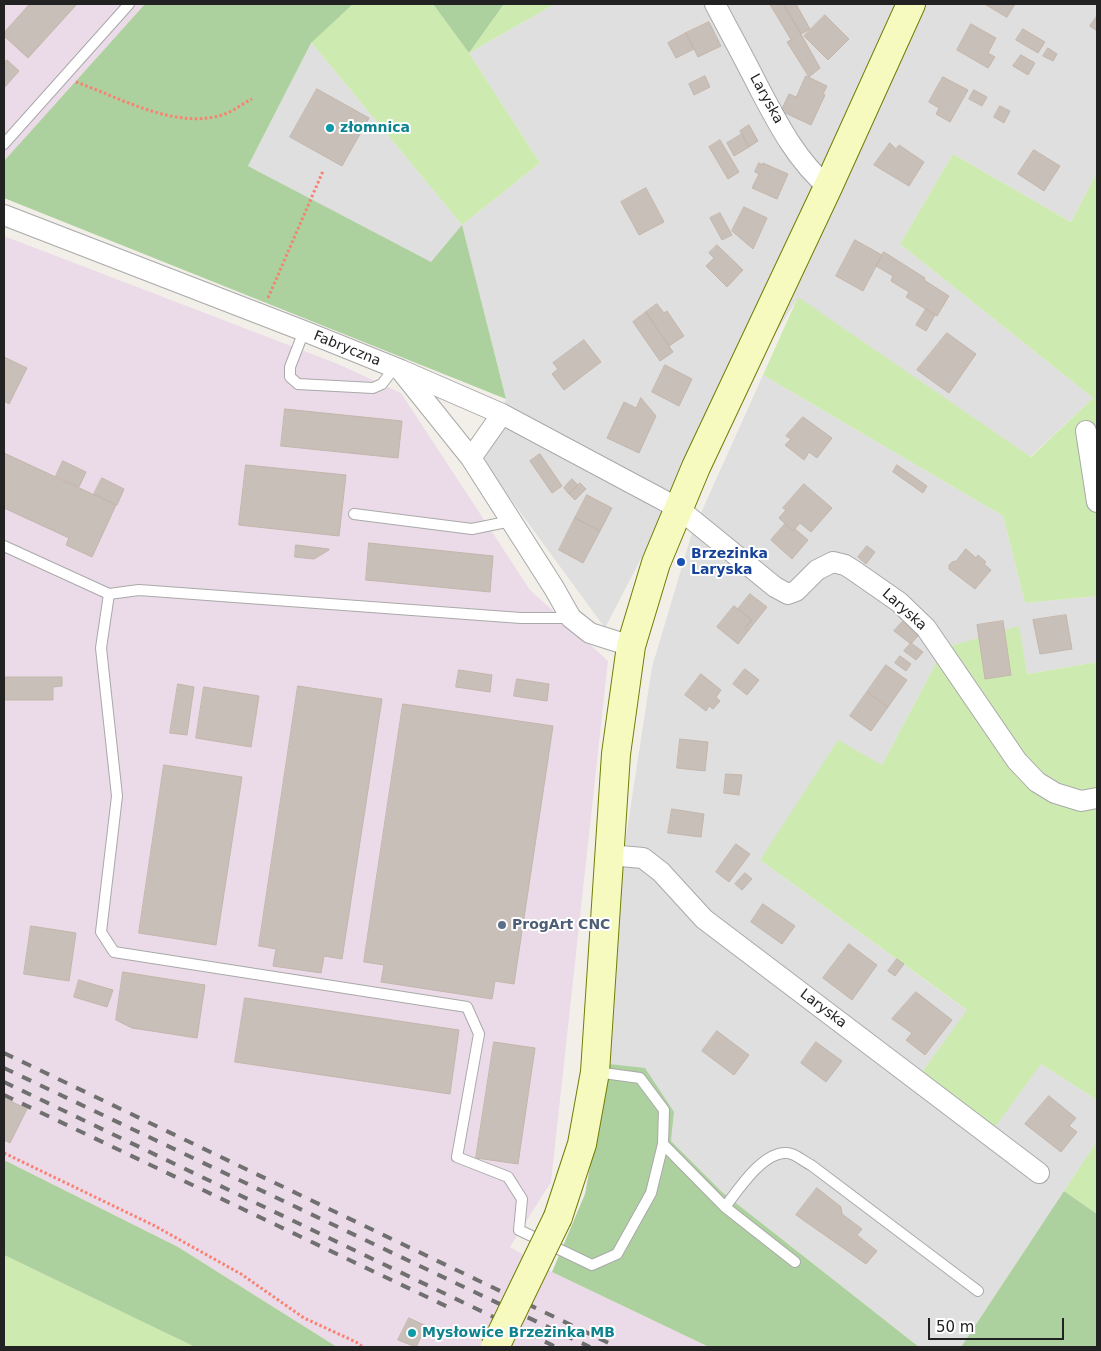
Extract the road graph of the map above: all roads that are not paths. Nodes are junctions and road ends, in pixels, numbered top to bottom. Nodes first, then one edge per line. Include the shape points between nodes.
1 (129, 4) edge
2 (715, 4) edge
3 (911, 4) edge
4 (4, 144) edge
5 (828, 187) junction
6 (4, 215) edge
7 (304, 332) junction
8 (397, 369) junction
9 (502, 414) junction
10 (1086, 431) dead end
11 (471, 458) junction
12 (1097, 502) edge
13 (678, 508) junction
14 (354, 514) dead end
15 (511, 521) junction
16 (4, 546) edge
17 (109, 594) junction
18 (571, 618) junction
19 (631, 646) junction
20 (1097, 798) edge
21 (609, 855) junction
22 (595, 1072) junction
23 (663, 1144) junction
24 (1039, 1173) dead end
25 (725, 1207) junction
26 (795, 1262) dead end
27 (978, 1290) dead end
28 (495, 1347) edge

1 - 4 lane
2 - 5 street, Laryska via 792,145 812,174
3 - 5 street
5 - 13 street
6 - 7 street, Fabryczna
7 - 8 street, Fabryczna
7 - 8 lane via 290,367 290,377 298,384 373,388
8 - 9 street, Fabryczna
8 - 11 street
9 - 11 street
9 - 13 street, Fabryczna
10 - 12 street
11 - 15 street
13 - 19 street via 656,563
13 - 20 street, Laryska via 788,594 832,562 854,570 899,602 926,628 1017,761 1037,782 1055,793 1081,801
14 - 15 lane via 472,529
15 - 18 street
16 - 17 lane
17 - 18 lane via 139,590 521,618
17 - 23 lane via 101,648 117,796 100,932 114,952 467,1007 479,1034 457,1157 508,1177 522,1199 518,1230 592,1264 617,1254 651,1193
18 - 19 street via 590,633
19 - 21 street via 616,754
21 - 22 street
21 - 24 street, Laryska via 643,858 661,872 704,918
22 - 23 lane via 640,1078 664,1110
22 - 28 street, bridge via 582,1144 558,1217
23 - 25 lane
25 - 26 lane
25 - 27 lane via 753,1172 773,1155 788,1153 811,1165

